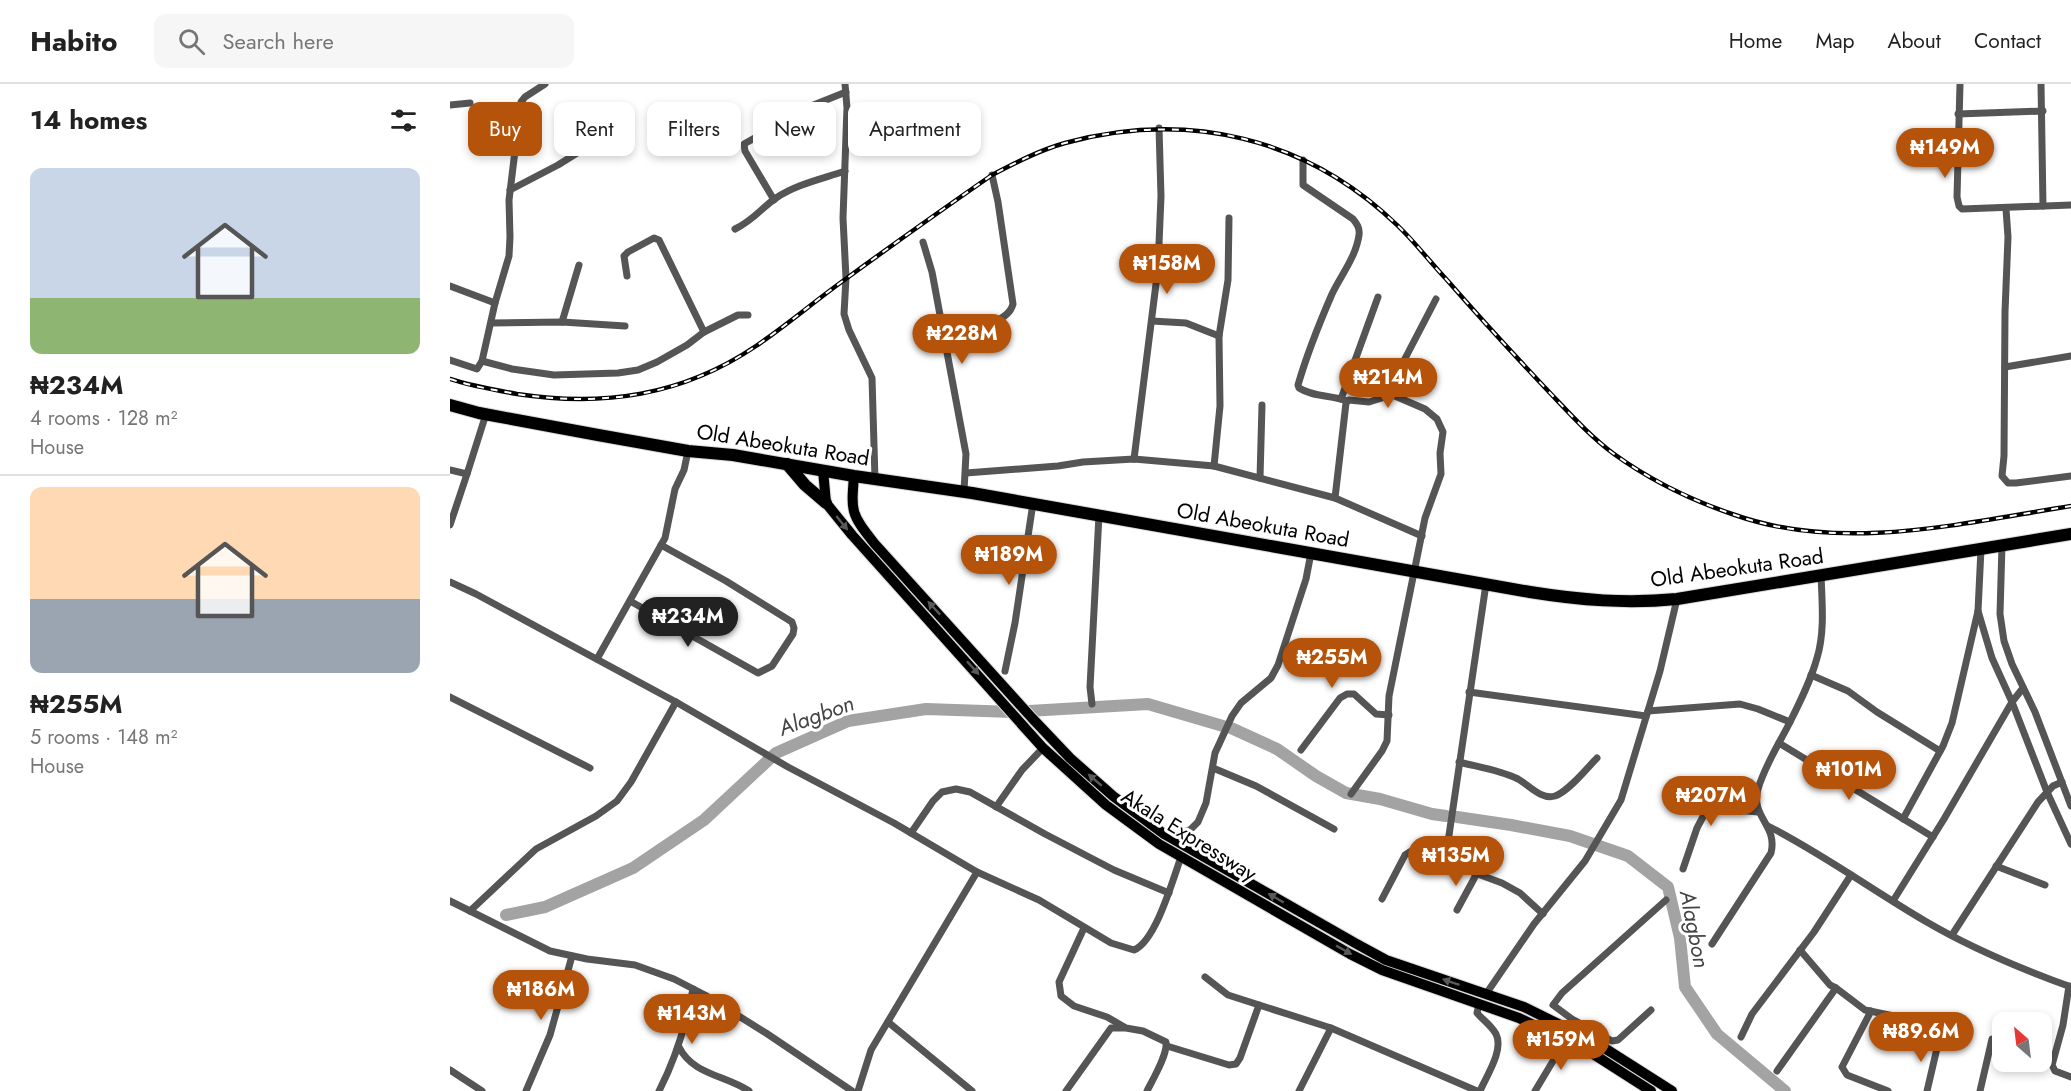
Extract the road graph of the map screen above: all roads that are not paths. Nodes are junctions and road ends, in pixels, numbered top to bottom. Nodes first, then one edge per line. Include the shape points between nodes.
1 (545, 84) edge
2 (845, 84) edge
3 (1960, 84) edge
4 (2041, 84) edge
5 (846, 92) junction
6 (468, 103) edge
7 (450, 105) edge
8 (2043, 111) junction
9 (1958, 114) junction
10 (1159, 128) dead end
11 (572, 156) edge
12 (1303, 160) dead end
13 (845, 171) junction
14 (992, 175) dead end
15 (510, 190) junction
16 (774, 200) junction
17 (2071, 205) edge
18 (2043, 206) junction
19 (2006, 209) junction
20 (1229, 218) dead end
21 (735, 229) dead end
22 (923, 242) dead end
23 (579, 265) dead end
24 (627, 276) dead end
25 (450, 286) edge
26 (1378, 297) dead end
27 (1436, 299) dead end
28 (495, 303) junction
29 (748, 315) dead end
30 (1152, 321) junction
31 (562, 322) junction
32 (491, 323) junction
33 (625, 326) dead end
34 (704, 332) junction
35 (944, 332) junction
36 (1219, 336) junction
37 (2071, 356) edge
38 (450, 360) edge
39 (482, 361) junction
40 (2005, 367) junction
41 (1388, 393) junction
42 (1344, 400) junction
43 (450, 405) edge
44 (1263, 405) dead end
45 (486, 414) junction
46 (688, 451) junction
47 (1134, 459) junction
48 (787, 464) junction
49 (1214, 466) junction
50 (450, 470) edge
51 (823, 470) junction
52 (966, 473) junction
53 (467, 474) junction
54 (854, 476) junction
55 (2071, 476) edge
56 (1260, 478) junction
57 (875, 479) junction
58 (964, 491) junction
59 (1335, 498) junction
60 (826, 503) junction
61 (1033, 503) junction
62 (1099, 515) junction
63 (450, 525) edge
64 (2071, 534) edge
65 (1422, 536) junction
66 (661, 544) junction
67 (2001, 545) junction
68 (1982, 549) junction
69 (1311, 553) junction
70 (1416, 571) junction
71 (1821, 575) junction
72 (450, 582) edge
73 (1485, 584) junction
74 (1677, 599) junction
75 (630, 601) junction
76 (1978, 611) junction
77 (597, 659) junction
78 (1005, 671) dead end
79 (1811, 675) junction
80 (2024, 688) junction
81 (1469, 692) junction
82 (450, 697) edge
83 (676, 702) junction
84 (1011, 702) junction
85 (2012, 702) junction
86 (1092, 704) dead end
87 (1647, 713) junction
88 (1389, 715) junction
89 (1027, 721) junction
90 (1790, 722) junction
91 (1779, 742) junction
92 (1043, 748) junction
93 (1301, 750) dead end
94 (1940, 751) junction
95 (1597, 758) dead end
96 (1459, 762) junction
97 (590, 768) dead end
98 (1213, 768) junction
99 (2062, 782) junction
100 (2047, 792) junction
101 (1351, 794) dead end
102 (2071, 806) edge
103 (996, 807) junction
104 (1758, 812) junction
105 (1903, 819) junction
106 (1768, 826) junction
107 (1334, 828) dead end
108 (911, 833) junction
109 (1933, 837) junction
110 (1162, 839) junction
111 (2071, 844) edge
112 (1181, 857) junction
113 (1447, 863) junction
114 (1996, 866) junction
115 (1683, 869) dead end
116 (978, 872) junction
117 (1476, 875) junction
118 (1851, 875) junction
119 (2045, 885) dead end
120 (1169, 893) junction
121 (1382, 899) dead end
122 (1666, 900) dead end
123 (450, 901) edge
124 (1893, 901) junction
125 (1457, 910) dead end
126 (470, 911) junction
127 (1543, 914) junction
128 (1084, 928) junction
129 (1952, 935) junction
130 (1712, 944) dead end
131 (1800, 950) junction
132 (572, 956) junction
133 (1205, 977) dead end
134 (2070, 987) edge
135 (1836, 988) junction
136 (693, 989) junction
137 (1486, 994) junction
138 (1479, 1004) junction
139 (1259, 1005) junction
140 (1553, 1005) junction
141 (1651, 1010) dead end
142 (1871, 1011) junction
143 (1543, 1017) junction
144 (888, 1022) junction
145 (1126, 1028) junction
146 (1331, 1029) junction
147 (1741, 1037) dead end
148 (1564, 1039) junction
149 (1992, 1039) dead end
150 (1167, 1046) junction
151 (679, 1047) junction
152 (450, 1070) edge
153 (1777, 1071) dead end
154 (2071, 1077) edge
155 (482, 1091) edge
156 (526, 1091) edge
157 (659, 1091) edge
158 (749, 1091) edge
159 (852, 1091) edge
160 (858, 1091) edge
161 (972, 1091) edge
162 (1066, 1091) edge
163 (1147, 1091) edge
164 (1299, 1091) edge
165 (1478, 1091) edge
166 (1535, 1091) edge
167 (1651, 1091) edge
168 (1672, 1091) edge
169 (1888, 1091) edge
170 (1927, 1091) edge
171 (1980, 1091) edge

1 - 15 street via 521,102
2 - 5 street
3 - 9 street
4 - 8 street
5 - 13 street
5 - 16 street via 811,106 744,144
6 - 7 street
8 - 9 street
8 - 18 street
9 - 19 street via 1959,206
10 - 30 street via 1161,196
11 - 15 street
12 - 42 street via 1303,185 1353,219 1359,230 1354,252 1318,323 1298,385 1306,393
13 - 16 street
13 - 57 street via 844,314 872,378
14 - 35 street via 1012,309 992,322
15 - 28 street via 510,248
16 - 21 street via 750,222
17 - 18 street
18 - 19 street
19 - 40 street
20 - 36 street via 1228,280
22 - 35 street
23 - 31 street
24 - 34 street via 624,256 654,238 659,240
25 - 28 street
26 - 42 street
27 - 41 street
28 - 32 street
29 - 34 street via 738,315
30 - 36 street via 1186,323
30 - 47 street
31 - 32 street
31 - 33 street
32 - 39 street
34 - 39 street via 657,362 618,373 554,375
35 - 52 street
36 - 49 street via 1220,406
37 - 40 street
38 - 39 street via 477,369
40 - 55 street via 2002,476 2008,483
41 - 42 street via 1376,401
41 - 65 street via 1432,413 1443,432 1440,481
42 - 59 street
43 - 45 highway, Old Abeokuta Road
44 - 56 street
45 - 46 highway, Old Abeokuta Road
45 - 53 street
46 - 48 highway, Old Abeokuta Road
46 - 66 street
47 - 49 street
47 - 52 street
48 - 51 highway, Old Abeokuta Road
48 - 60 highway
49 - 56 street
50 - 53 street
51 - 54 highway, Old Abeokuta Road
51 - 60 main road
52 - 58 street
53 - 63 street
54 - 57 highway, Old Abeokuta Road
84 -> 54 main road, Akala Expressway via 862,528 852,505
56 - 59 street
57 - 58 highway, Old Abeokuta Road
58 - 61 highway, Old Abeokuta Road
59 - 65 street
60 -> 84 main road, Akala Expressway via 865,550
61 - 62 highway, Old Abeokuta Road
61 - 78 street
62 - 69 highway, Old Abeokuta Road
62 - 86 street
64 - 67 highway, Old Abeokuta Road
65 - 70 street
66 - 75 street
66 - 75 street via 792,622 794,634 772,666 758,673
67 - 68 highway, Old Abeokuta Road
67 - 80 street via 2002,629
68 - 71 highway, Old Abeokuta Road
68 - 76 street
69 - 70 highway, Old Abeokuta Road
69 - 98 street via 1278,665 1271,678 1235,711 1215,753
70 - 73 highway, Old Abeokuta Road
70 - 88 street via 1389,696
71 - 74 highway, Old Abeokuta Road
71 - 79 street via 1820,639
72 - 77 street
73 - 74 highway, Old Abeokuta Road via 1600,602
73 - 81 street
74 - 87 street
75 - 77 street
76 - 85 street via 1992,658
76 - 94 street via 1952,723
77 - 83 street
79 - 90 street
79 - 94 street via 1848,691
80 - 85 street
80 - 99 street
81 - 87 street
81 - 96 street
82 - 97 street
83 - 108 street
83 - 126 street via 617,801 528,854
84 - 89 main road, Akala Expressway
85 - 100 street
85 - 109 street
87 - 90 street via 1740,704
87 - 127 street via 1621,800 1585,861
88 - 93 street via 1376,714 1347,693
88 - 101 street via 1386,745
89 - 92 main road, Akala Expressway
110 -> 89 main road, Akala Expressway
90 - 91 street
91 - 104 street via 1758,790
91 - 105 street
92 - 103 street
92 - 110 main road, Akala Expressway via 1106,805
94 - 105 street
95 - 96 street via 1574,782 1552,796 1539,794 1517,779
96 - 113 street
98 - 107 street
98 - 110 street via 1198,822 1190,830
99 - 100 street
99 - 102 street
100 - 111 street
100 - 114 street
103 - 108 street via 970,792 942,792
103 - 120 street via 1114,870
104 - 106 street
104 - 115 street via 1714,808 1706,811
105 - 109 street
106 - 118 street
106 - 130 street via 1773,840 1771,853
108 - 116 street
109 - 124 street
110 - 112 main road, Akala Expressway
137 -> 110 main road, Akala Expressway via 1386,960
112 - 120 street
112 -> 138 main road, Akala Expressway via 1382,970
113 - 117 street
113 - 121 street via 1410,850
114 - 119 street
114 - 129 street
116 - 128 street via 1038,900
116 - 144 street
117 - 125 street
117 - 127 street via 1508,886
118 - 124 street
118 - 131 street
120 - 128 street via 1137,950 1111,943
122 - 140 street
123 - 126 street
124 - 129 street
126 - 132 street via 550,951
127 - 137 street
128 - 145 street via 1059,982 1061,996 1074,1006
129 - 134 street
131 - 135 street
131 - 147 street via 1752,1014
132 - 136 street via 649,969
132 - 156 street via 550,1035
133 - 139 street via 1228,995
134 - 154 street via 2052,1065 2055,1071
135 - 142 street
135 - 153 street
136 - 151 street
136 - 159 street
137 - 143 main road, Akala Expressway
138 - 148 main road, Akala Expressway
138 - 165 street via 1477,1013 1496,1035 1498,1046
139 - 146 street
139 - 150 street via 1236,1064
140 - 141 street via 1612,1041
140 - 143 street
142 - 169 street via 1842,1067 1847,1075
142 - 170 street via 1918,1021 1936,1034 1938,1044
143 - 168 main road, Akala Expressway via 1595,1042
144 - 160 street via 871,1050
144 - 161 street
145 - 150 street via 1147,1033
145 - 162 street via 1111,1029
146 - 164 street
146 - 165 street
148 - 166 street
148 - 167 main road, Akala Expressway
149 - 171 street
150 - 163 street
151 - 157 street
151 - 158 street via 697,1068
152 - 155 street

